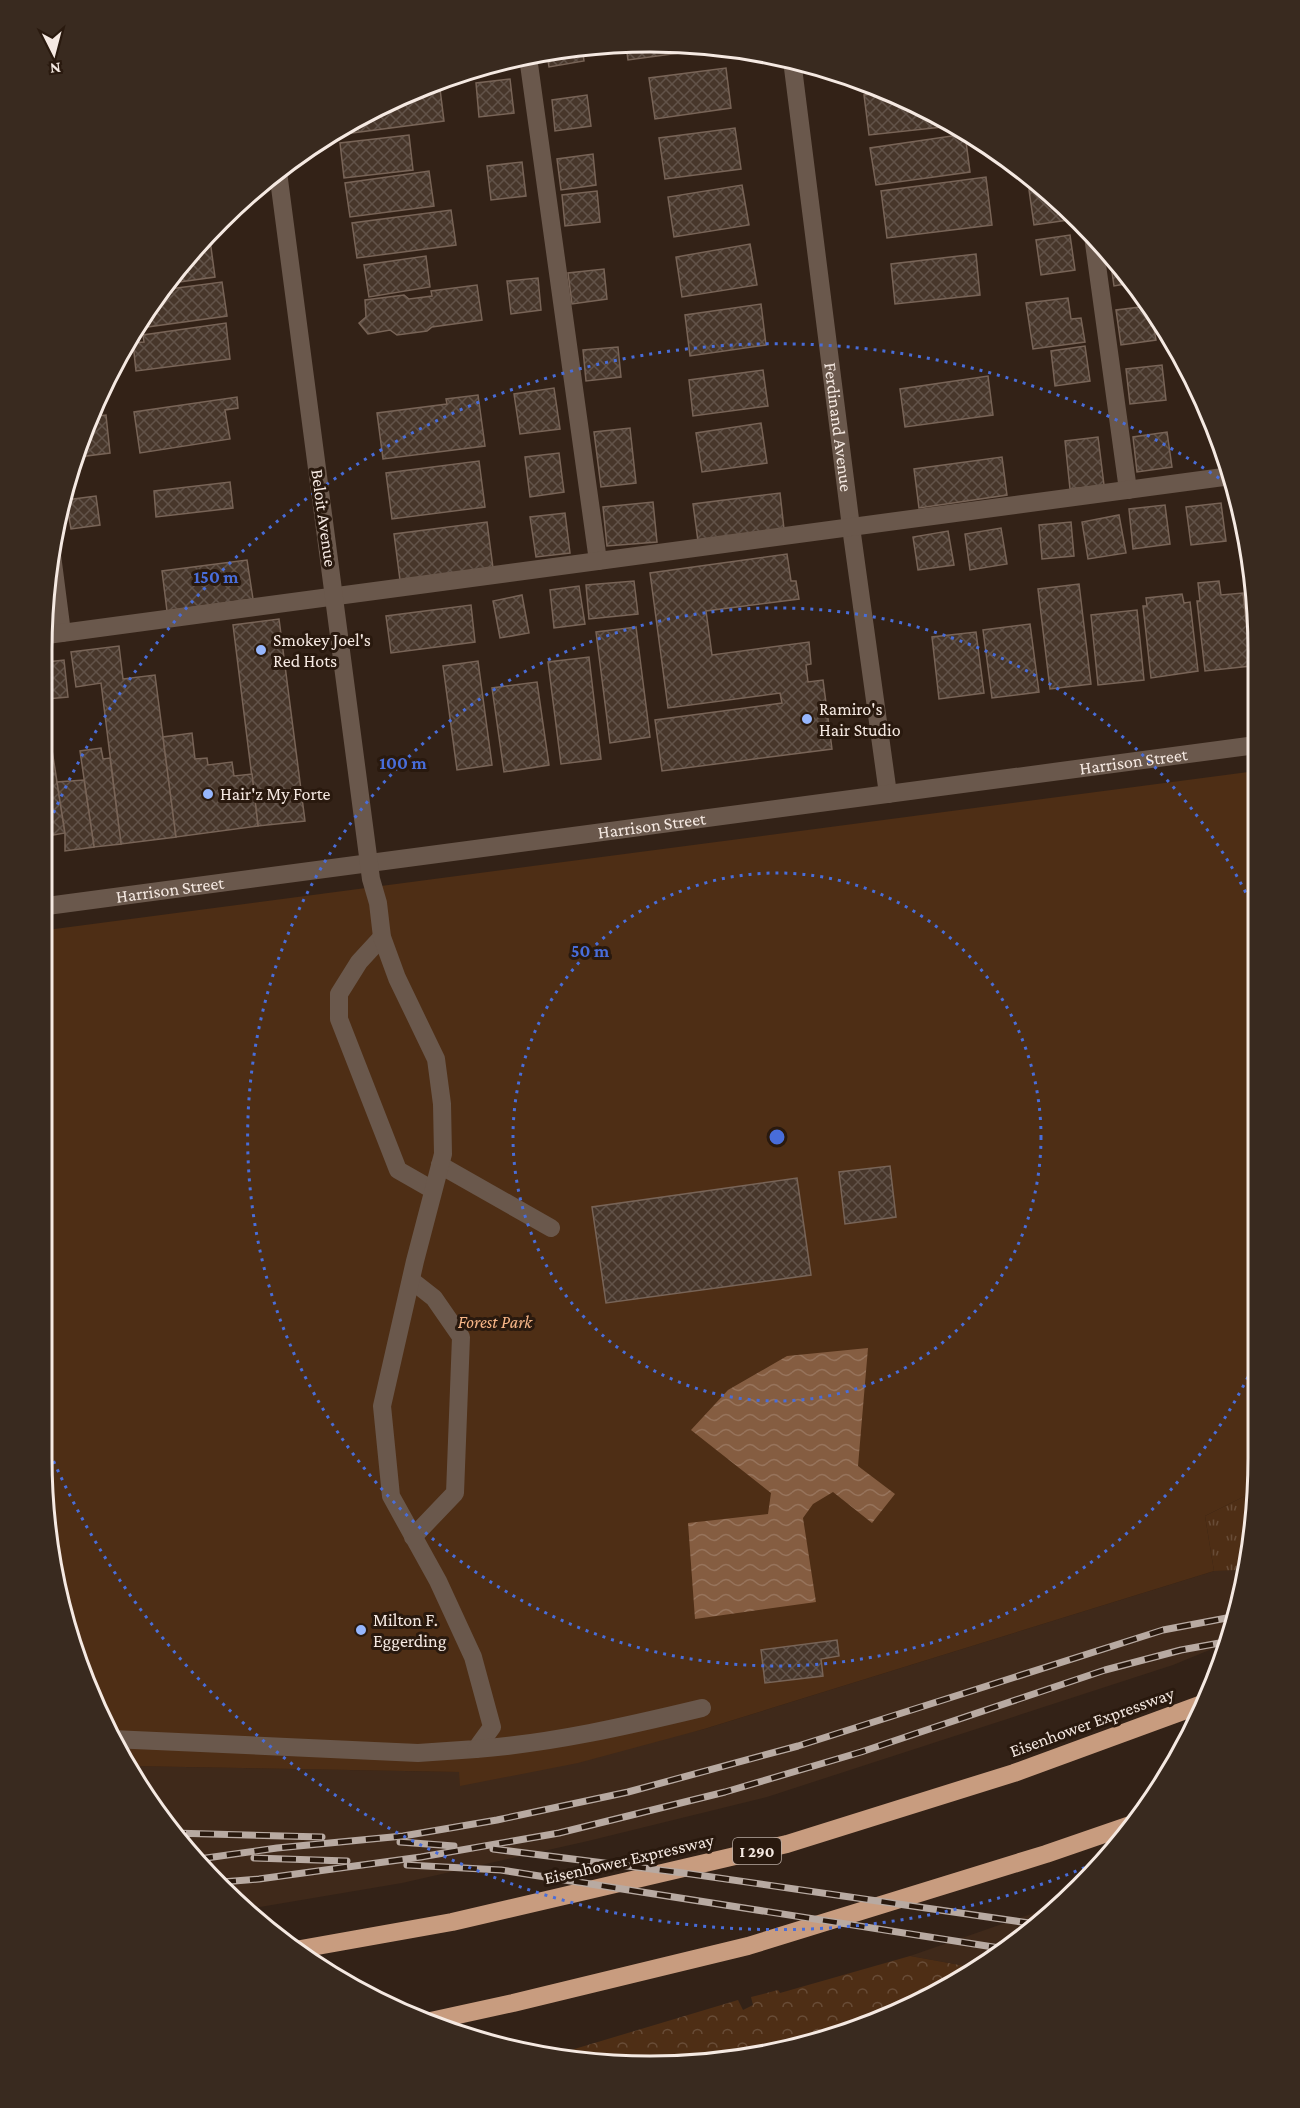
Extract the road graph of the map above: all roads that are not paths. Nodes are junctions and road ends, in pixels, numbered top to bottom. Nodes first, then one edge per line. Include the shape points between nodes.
1 (529, 65) edge
2 (793, 70) edge
3 (279, 182) edge
4 (1095, 252) edge
5 (1222, 477) edge
6 (1128, 490) junction
7 (851, 527) junction
8 (598, 561) junction
9 (334, 596) junction
10 (54, 634) edge
11 (1248, 746) edge
12 (888, 794) junction
13 (369, 863) junction
14 (52, 905) edge
15 (382, 937) junction
16 (440, 1165) junction
17 (433, 1190) junction
18 (551, 1228) dead end
19 (411, 1280) junction
20 (413, 1537) junction
21 (1193, 1707) edge
22 (702, 1708) dead end
23 (124, 1740) edge
24 (476, 1749) junction
25 (1118, 1829) edge
26 (308, 1948) edge
27 (443, 2018) edge

1 - 8 street
2 - 7 street, Ferdinand Avenue
3 - 9 street, Beloit Avenue
4 - 6 street
5 - 6 street
6 - 7 street
7 - 8 street
7 - 12 street, Ferdinand Avenue
8 - 9 street
9 - 10 street
9 - 13 street, Beloit Avenue
11 - 12 street, Harrison Street
12 - 13 street, Harrison Street
13 - 14 street, Harrison Street
13 - 15 street, Beloit Avenue
15 - 16 street, Beloit Avenue via 436,1059 442,1104
15 - 17 street via 359,962 339,994 339,1019 398,1170
16 - 17 street, Beloit Avenue
16 - 18 street
17 - 19 street, Beloit Avenue
19 - 20 street, Beloit Avenue via 382,1406 391,1496
19 - 20 street via 434,1298 461,1337 455,1493
20 - 24 street, Beloit Avenue via 473,1657 492,1727
21 - 26 highway, Eisenhower Expressway / I 290 via 1014,1773 787,1844 452,1923
22 - 24 street via 529,1745
23 - 24 street via 418,1753
25 - 27 highway via 748,1946

